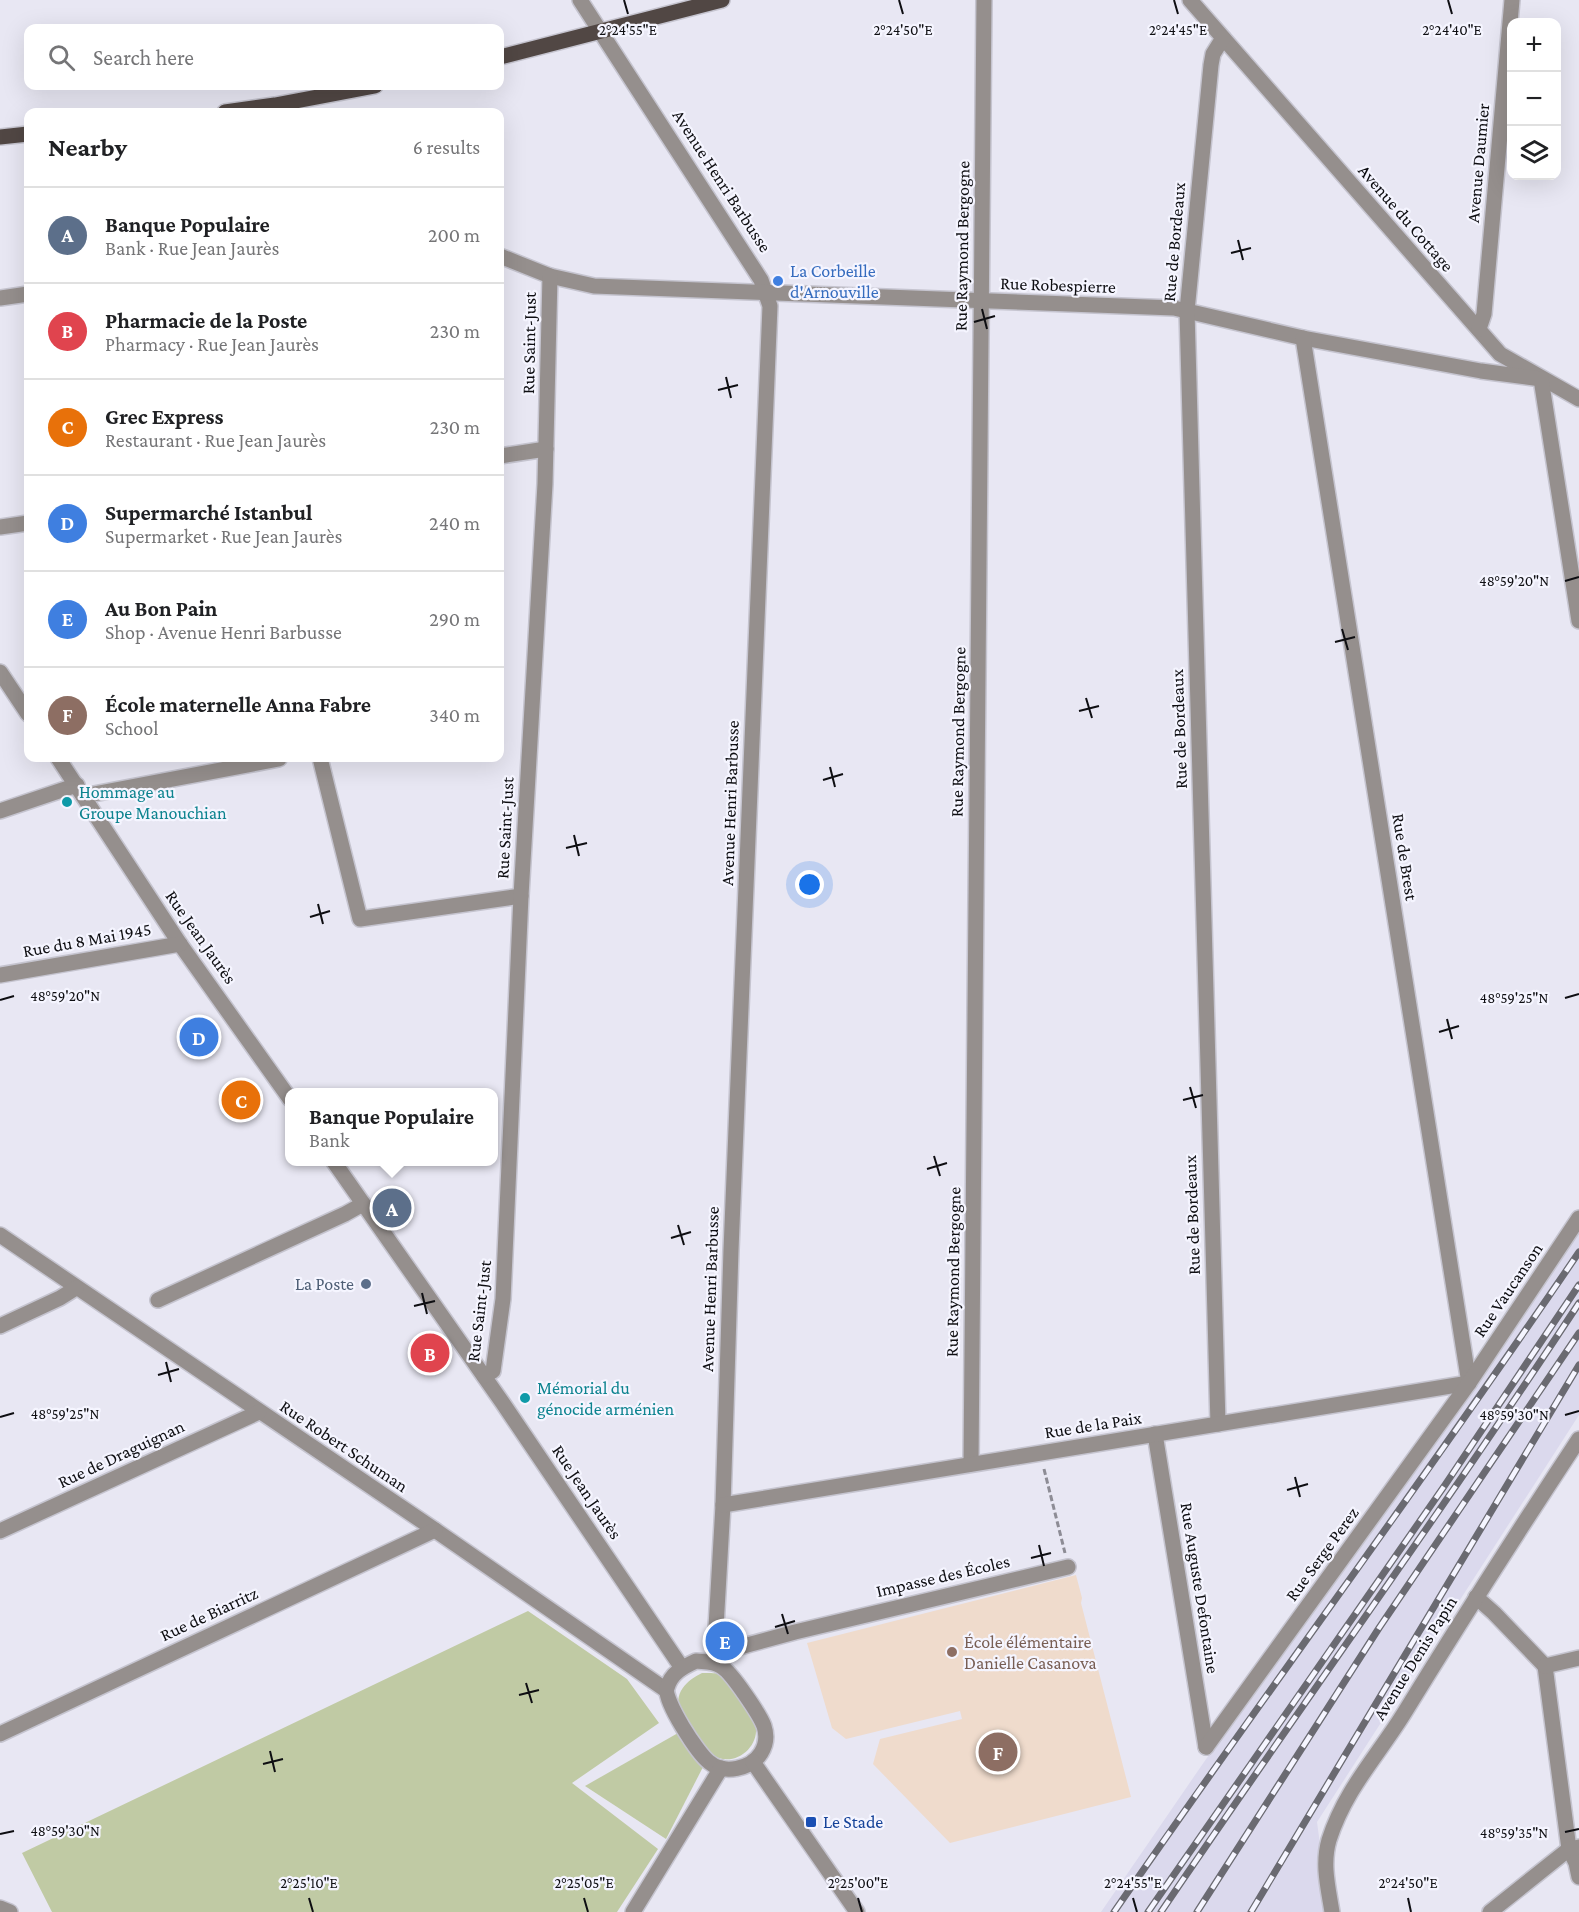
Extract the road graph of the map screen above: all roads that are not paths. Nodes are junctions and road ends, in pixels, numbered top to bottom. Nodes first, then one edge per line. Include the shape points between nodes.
1 (580, 0) edge
2 (722, 0) edge
3 (984, 0) edge
4 (1190, 0) edge
5 (1512, 0) edge
6 (602, 32) junction
7 (1223, 38) junction
8 (504, 56) edge
9 (354, 90) edge
10 (254, 108) edge
11 (24, 134) edge
12 (0, 137) edge
13 (504, 258) edge
14 (550, 276) junction
15 (765, 291) junction
16 (24, 295) edge
17 (0, 298) edge
18 (981, 301) junction
19 (1188, 310) junction
20 (1479, 329) junction
21 (1303, 338) junction
22 (1541, 380) junction
23 (1579, 399) edge
24 (546, 450) junction
25 (504, 455) edge
26 (24, 524) edge
27 (0, 527) edge
28 (1579, 621) edge
29 (0, 672) edge
30 (24, 708) edge
31 (61, 762) edge
32 (260, 762) edge
33 (321, 762) edge
34 (80, 790) junction
35 (0, 811) edge
36 (521, 896) junction
37 (180, 944) junction
38 (0, 975) edge
39 (285, 1092) edge
40 (337, 1166) edge
41 (363, 1204) junction
42 (1579, 1218) edge
43 (0, 1235) edge
44 (76, 1288) junction
45 (158, 1299) dead end
46 (0, 1326) edge
47 (484, 1376) junction
48 (1469, 1383) junction
49 (259, 1412) junction
50 (1218, 1424) junction
51 (1155, 1434) junction
52 (1579, 1439) edge
53 (970, 1464) junction
54 (723, 1504) junction
55 (435, 1530) junction
56 (0, 1531) edge
57 (1068, 1567) road end
58 (1476, 1597) junction
59 (714, 1658) junction
60 (1579, 1658) edge
61 (1545, 1666) junction
62 (682, 1668) junction
63 (666, 1690) junction
64 (0, 1734) edge
65 (1206, 1747) joint
66 (753, 1762) junction
67 (721, 1768) junction
68 (1574, 1848) edge
69 (1579, 1877) edge
70 (0, 1908) edge
71 (10, 1912) edge
72 (633, 1912) edge
73 (857, 1912) edge
74 (1332, 1912) edge
75 (1490, 1912) edge

1 - 6 street, Avenue Henri Barbusse
2 - 6 main road
3 - 18 street, Rue Raymond Bergogne
4 - 7 street, Avenue du Cottage
5 - 20 street, Avenue Daumier via 1484,314
6 - 8 main road
6 - 15 street, Avenue Henri Barbusse
7 - 19 street, Rue de Bordeaux via 1211,65
7 - 20 street, Avenue du Cottage
9 - 10 main road
11 - 12 main road
13 - 14 street, Rue Robespierre
14 - 15 street, Rue Robespierre via 594,286
14 - 24 street, Rue Saint-Just
15 - 18 street, Rue Robespierre
15 - 54 street, Avenue Henri Barbusse via 770,306
16 - 17 street
18 - 19 street, Rue Robespierre
18 - 53 street, Rue Raymond Bergogne
19 - 21 street, Rue Robespierre
19 - 50 street, Rue de Bordeaux
20 - 22 street, Avenue du Cottage via 1500,354
21 - 22 street, Rue Robespierre
21 - 48 street, Rue de Brest
22 - 23 street, Avenue du Cottage
22 - 28 street
24 - 25 street
24 - 36 street, Rue Saint-Just
26 - 27 street
29 - 30 street
31 - 34 street, Rue Jean Jaurès
32 - 34 street
33 - 36 street via 360,919
34 - 35 street
34 - 37 street, Rue Jean Jaurès
36 - 47 street, Rue Saint-Just via 503,1299 493,1371
37 - 38 street, Rue du 8 Mai 1945
37 - 39 street, Rue Jean Jaurès
40 - 41 street, Rue Jean Jaurès
41 - 45 street
41 - 47 street, Rue Jean Jaurès
42 - 48 street, Rue Vaucanson
43 - 44 street, Rue Robert Schuman
44 - 46 street
44 - 49 street, Rue Robert Schuman
47 - 62 street, Rue Jean Jaurès
48 - 50 street, Rue de la Paix
48 - 65 street, Rue Serge Perez
49 - 55 street, Rue Robert Schuman
49 - 56 street, Rue de Draguignan
50 - 51 street, Rue de la Paix
51 - 53 street, Rue de la Paix
51 - 65 street, Rue Auguste Defontaine
52 - 58 street, Avenue Denis Papin
53 - 54 street, Rue de la Paix
54 - 59 street, Avenue Henri Barbusse
55 - 63 street, Rue Robert Schuman
55 - 64 street, Rue de Biarritz
57 - 59 street, Impasse des Écoles via 795,1632
58 - 61 street
58 - 74 street, Avenue Denis Papin via 1339,1811 1324,1863
59 - 62 street
59 - 66 street via 731,1674 764,1726 766,1741
60 - 61 street
61 - 68 street
62 - 63 street via 671,1677
63 - 67 street via 673,1712 696,1745 708,1762
66 - 67 street via 737,1769
66 - 73 street
67 - 72 street
68 - 69 street
68 - 75 street
70 - 71 street

